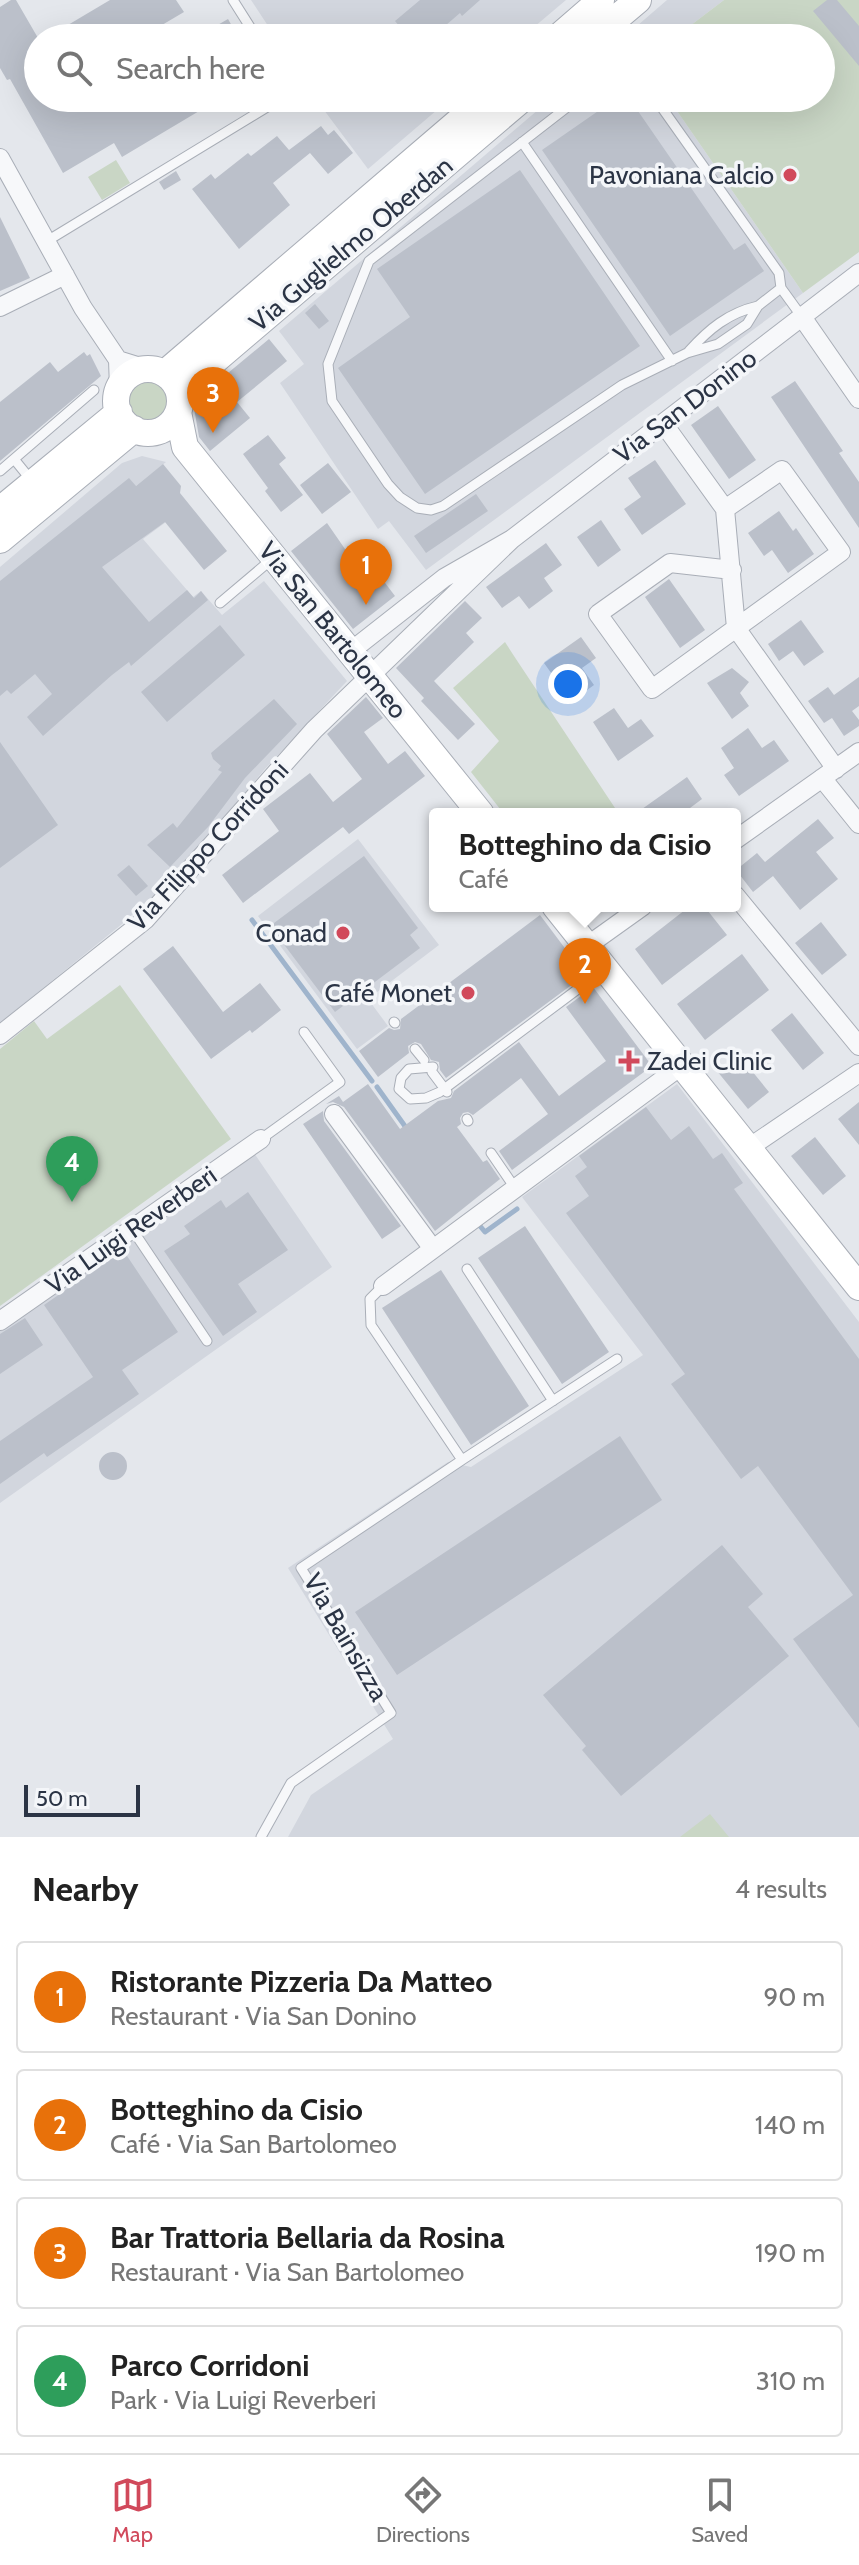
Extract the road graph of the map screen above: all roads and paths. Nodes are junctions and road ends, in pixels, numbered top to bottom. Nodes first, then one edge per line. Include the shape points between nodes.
1 (233, 0) edge
2 (601, 0) edge
3 (638, 0) edge
4 (248, 24) edge
5 (573, 24) edge
6 (615, 24) edge
7 (259, 112) edge
8 (470, 112) edge
9 (506, 112) edge
10 (561, 112) edge
11 (665, 112) edge
12 (522, 142) junction
13 (0, 158) edge
14 (47, 241) junction
15 (859, 273) edge
16 (65, 275) junction
17 (781, 288) junction
18 (758, 306) junction
19 (0, 307) edge
20 (802, 317) junction
21 (687, 353) junction
22 (118, 360) junction
23 (672, 361) junction
24 (167, 386) junction
25 (859, 399) edge
26 (124, 410) junction
27 (663, 423) junction
28 (185, 447) junction
29 (14, 459) junction
30 (0, 471) edge
31 (33, 483) junction
32 (3, 502) edge
33 (725, 509) junction
34 (512, 539) junction
35 (0, 540) edge
36 (274, 557) junction
37 (732, 570) junction
38 (220, 603) dead end
39 (736, 628) junction
40 (351, 651) junction
41 (369, 675) junction
42 (859, 752) edge
43 (829, 774) junction
44 (476, 808) edge
45 (859, 824) edge
46 (741, 836) edge
47 (741, 902) edge
48 (560, 912) edge
49 (635, 912) edge
50 (587, 946) junction
51 (605, 970) junction
52 (304, 1032) dead end
53 (0, 1035) edge
54 (859, 1046) edge
55 (415, 1049) dead end
56 (424, 1060) dead end
57 (681, 1066) junction
58 (859, 1073) edge
59 (446, 1091) junction
60 (334, 1114) dead end
61 (261, 1139) joint
62 (747, 1149) junction
63 (491, 1153) dead end
64 (515, 1188) junction
65 (132, 1229) junction
66 (433, 1249) junction
67 (467, 1269) dead end
68 (383, 1286) joint
69 (859, 1287) edge
70 (0, 1321) edge
71 (207, 1341) dead end
72 (617, 1359) dead end
73 (553, 1401) junction
74 (462, 1460) junction
75 (261, 1837) edge

1 - 4 lane
2 - 5 main road
3 - 6 main road
7 - 14 lane
8 - 24 main road, Via Guglielmo Oberdan
9 - 24 main road, Via Guglielmo Oberdan
10 - 12 lane
11 - 17 lane via 779,273
12 - 23 lane
12 - 23 lane via 369,261 328,364 332,401 388,484 417,508 443,506 622,385
13 - 14 street
14 - 16 street
15 - 20 street, Via San Donino
16 - 19 street
16 - 22 street
17 - 18 lane
17 - 20 lane
18 - 21 lane via 727,317
18 - 21 lane via 747,324 718,344
20 - 25 street
20 - 27 street, Via San Donino
21 - 23 lane
22 - 24 street
22 - 26 street
24 - 26 main road, Via Guglielmo Oberdan via 130,374
24 - 26 main road, Via Guglielmo Oberdan via 168,425
24 - 28 main road, Via San Bartolomeo
26 - 28 main road, Via San Bartolomeo
26 - 29 lane
26 - 31 main road, Via Guglielmo Oberdan
26 - 35 main road, Via Guglielmo Oberdan
27 - 33 street
27 - 34 street, Via San Donino
28 - 36 main road, Via San Bartolomeo
29 - 30 lane
29 - 31 lane
31 - 32 main road, Via Guglielmo Oberdan
33 - 37 street
33 - 39 street via 782,470 841,552
34 - 40 street, Via San Donino via 444,578
34 - 41 street, Via San Donino
36 - 38 lane
36 - 40 main road, Via San Bartolomeo
37 - 39 street
37 - 39 street via 670,563 598,614 652,689
39 - 43 street
40 - 41 main road, Via San Bartolomeo
41 - 44 main road, Via San Bartolomeo
41 - 53 street, Via Filippo Corridoni via 145,920
42 - 43 street
43 - 45 street
43 - 46 street
47 - 54 street
48 - 50 main road
49 - 50 street
50 - 51 main road
51 - 57 main road
51 - 59 lane
52 - 61 lane via 340,1082
55 - 56 lane
57 - 62 main road
57 - 64 street
58 - 62 street
59 - 59 lane via 410,1099 399,1089 409,1069 433,1069
60 - 66 street
61 - 65 street, Via Luigi Reverberi
62 - 69 main road
63 - 64 lane
64 - 66 street
65 - 70 street, Via Luigi Reverberi
65 - 71 lane
66 - 68 street
67 - 73 lane
68 - 74 lane via 370,1299 371,1325
72 - 73 lane, Via Bainsizza
73 - 74 lane, Via Bainsizza
74 - 75 lane, Via Bainsizza via 301,1568 391,1713 291,1783

